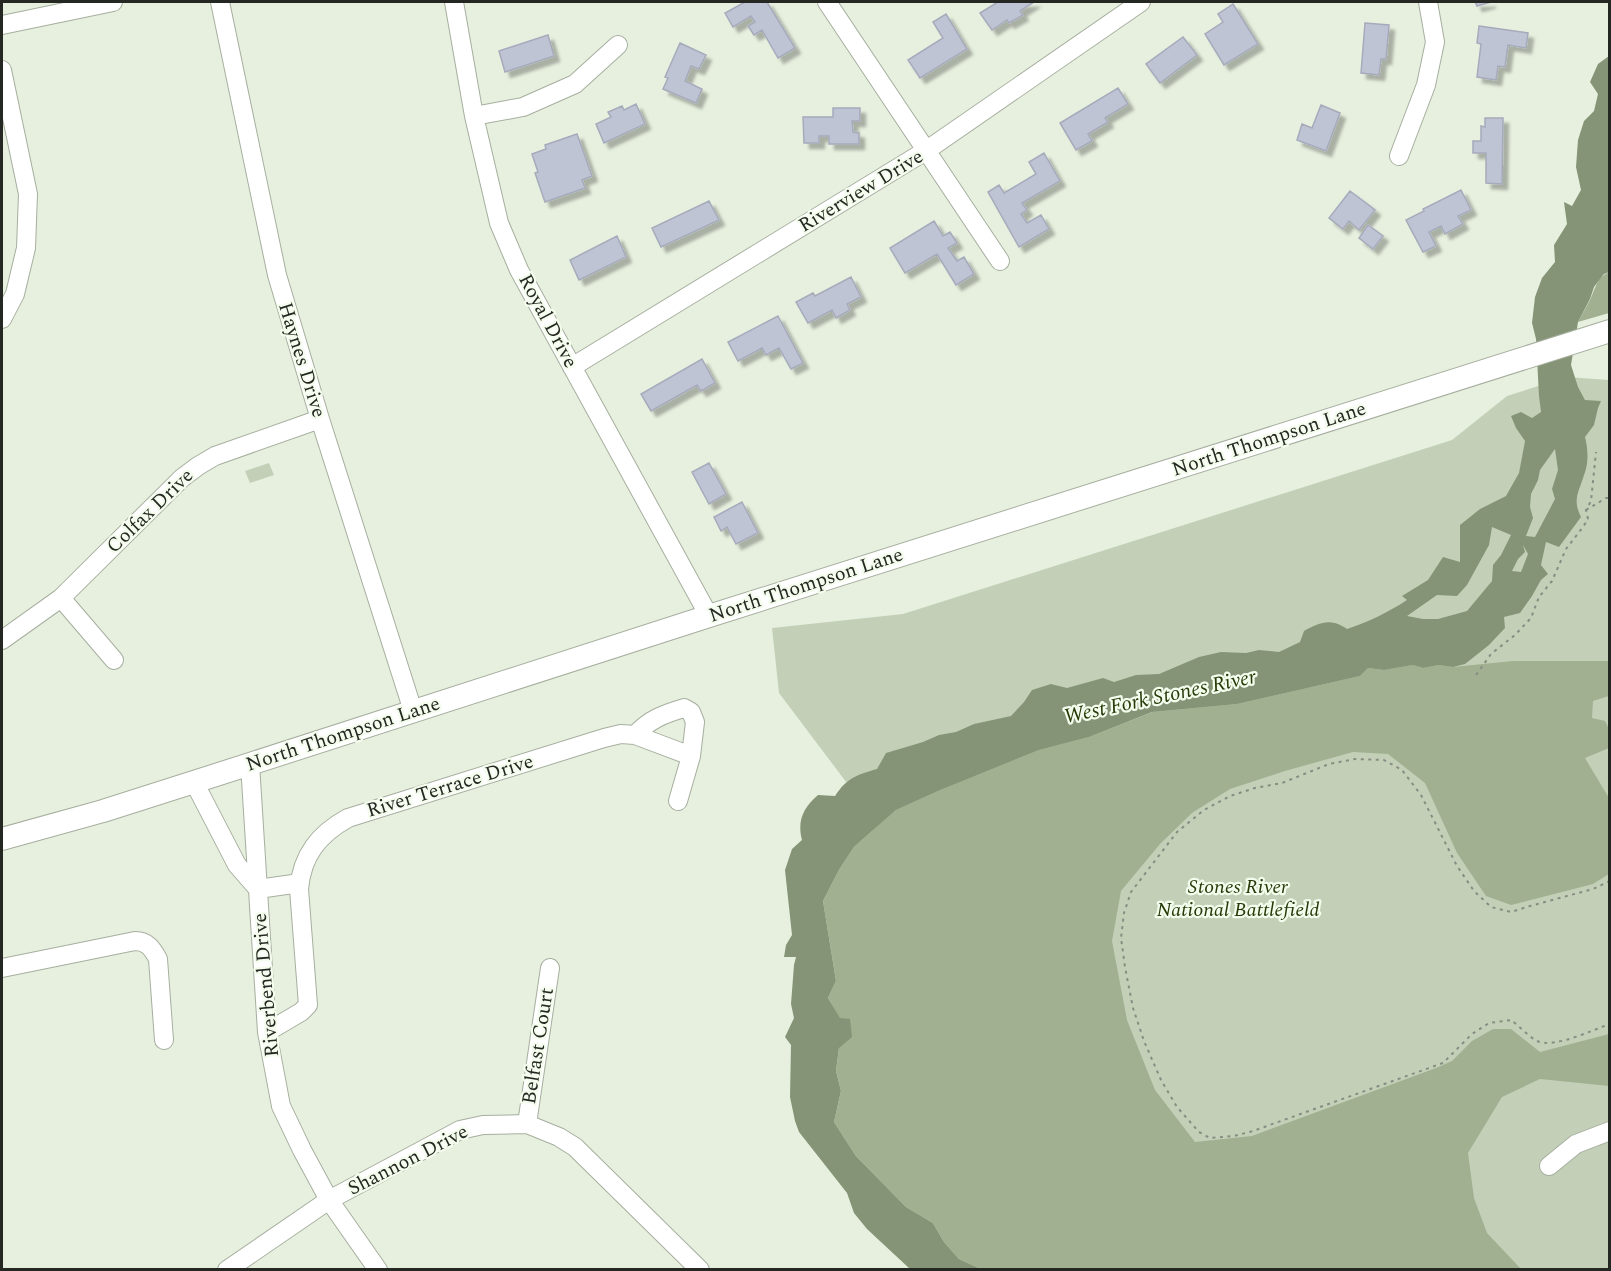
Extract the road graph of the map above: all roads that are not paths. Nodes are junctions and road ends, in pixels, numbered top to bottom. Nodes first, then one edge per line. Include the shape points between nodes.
1 (112, 2) edge
2 (220, 2) edge
3 (454, 2) edge
4 (827, 2) edge
5 (1142, 2) edge
6 (1428, 2) edge
7 (2, 24) edge
8 (618, 45) dead end
9 (2, 70) edge
10 (474, 116) junction
11 (927, 150) junction
12 (1400, 156) dead end
13 (1000, 261) dead end
14 (2, 319) edge
15 (1610, 331) edge
16 (572, 367) junction
17 (320, 419) junction
18 (61, 598) junction
19 (709, 616) junction
20 (2, 640) edge
21 (114, 660) dead end
22 (413, 711) junction
23 (634, 735) junction
24 (691, 756) junction
25 (250, 764) junction
26 (194, 782) junction
27 (678, 801) dead end
28 (2, 839) edge
29 (300, 883) junction
30 (258, 889) junction
31 (2, 968) edge
32 (550, 968) dead end
33 (267, 1032) junction
34 (164, 1040) dead end
35 (526, 1124) junction
36 (1610, 1131) edge
37 (1549, 1166) dead end
38 (329, 1200) junction
39 (227, 1269) edge
40 (378, 1269) edge
41 (699, 1269) edge

1 - 7 street
2 - 17 street, Haynes Drive via 277,275
3 - 10 street, Royal Drive
4 - 11 street
5 - 11 street, Riverview Drive
6 - 12 street via 1435,42 1426,85
8 - 10 street via 575,84 523,107
9 - 14 street via 28,194 26,248 15,294
10 - 16 street, Royal Drive via 499,223 519,270
11 - 13 street
11 - 16 street, Riverview Drive
15 - 19 main road, North Thompson Lane
16 - 19 street, Royal Drive
17 - 18 street, Colfax Drive via 215,456 198,466
17 - 22 street, Haynes Drive
18 - 20 street, Colfax Drive
18 - 21 street
19 - 22 main road, North Thompson Lane
22 - 25 main road, North Thompson Lane
23 - 24 street, River Terrace Drive
23 - 24 street via 662,715 684,708 691,712 695,722
23 - 29 street, River Terrace Drive via 604,738 348,818 326,832 306,858
24 - 27 street
25 - 26 main road, North Thompson Lane
25 - 30 street, Riverbend Drive
26 - 28 main road, North Thompson Lane
26 - 30 street, Riverbend Drive via 237,865
29 - 30 street
29 - 33 street, River Terrace Drive via 308,1005
30 - 33 street, Riverbend Drive
31 - 34 street via 143,941 158,959
32 - 35 street, Belfast Court
33 - 38 street, Riverbend Drive via 281,1106
35 - 38 street, Shannon Drive via 460,1130
35 - 41 street, Shannon Drive via 574,1147
36 - 37 street via 1576,1144
38 - 39 street, Shannon Drive
38 - 40 street, Riverbend Drive

